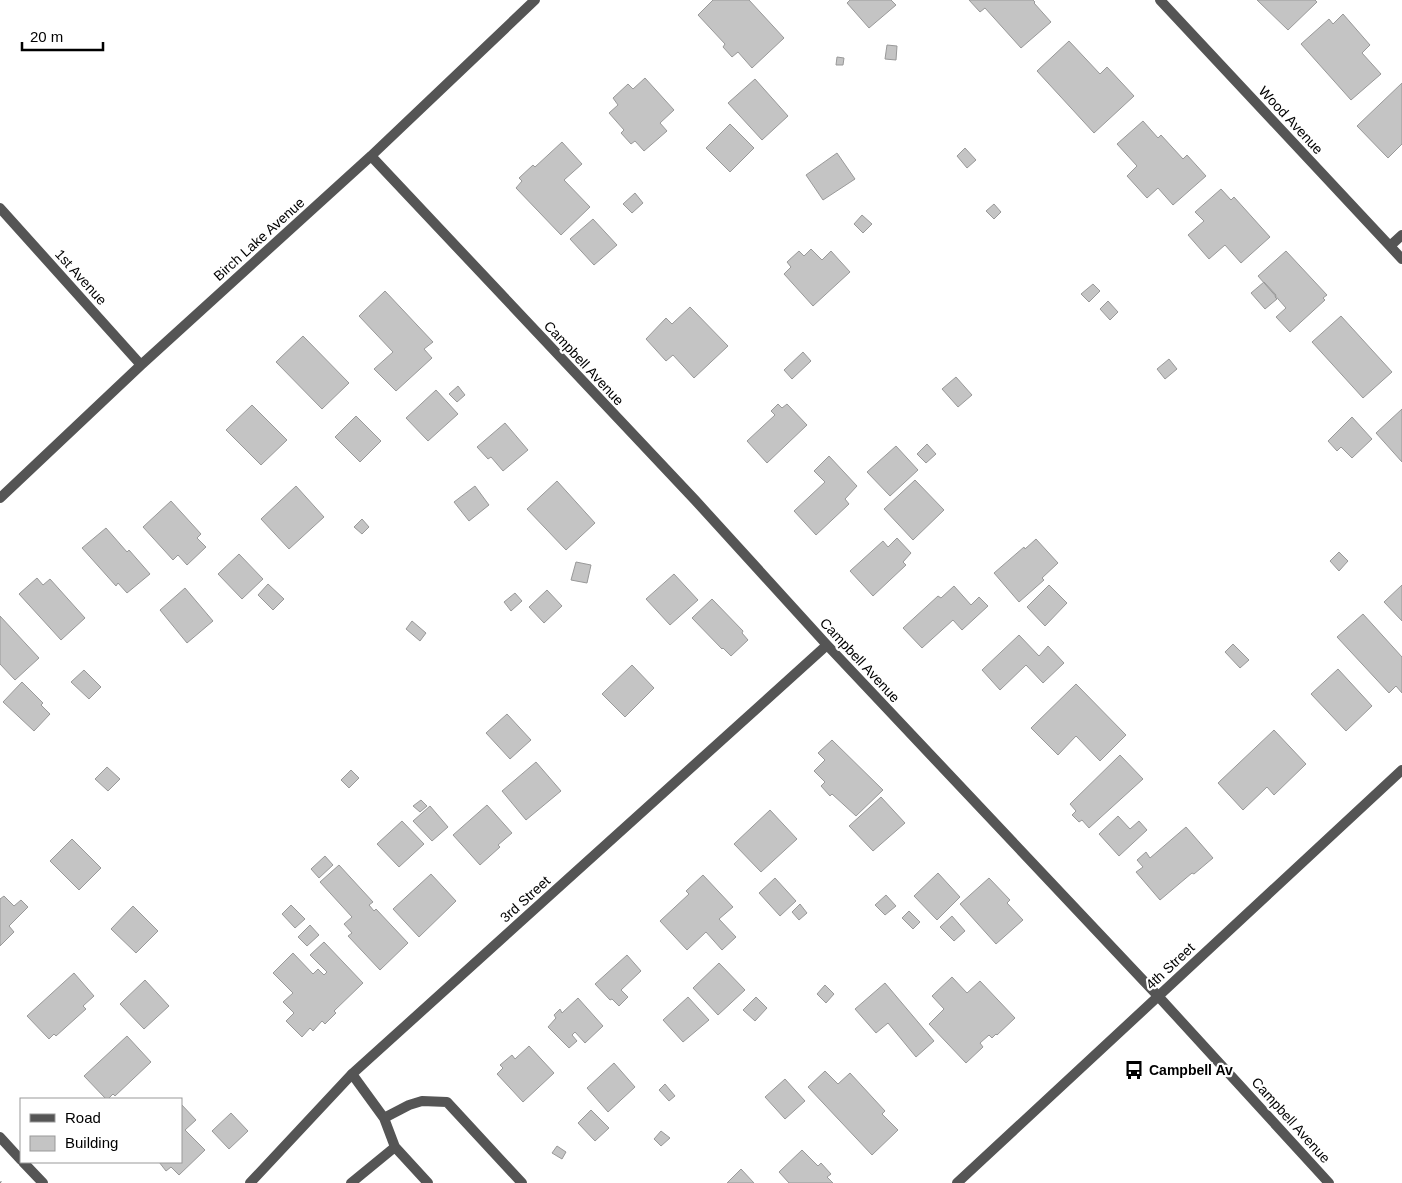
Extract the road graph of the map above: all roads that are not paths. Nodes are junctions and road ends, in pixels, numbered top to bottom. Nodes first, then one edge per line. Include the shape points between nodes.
1 (535, 0) edge
2 (1160, 0) edge
3 (371, 156) junction
4 (0, 208) edge
5 (1402, 235) edge
6 (1390, 246) junction
7 (1402, 259) edge
8 (141, 365) junction
9 (0, 498) edge
10 (827, 645) junction
11 (1402, 770) edge
12 (1158, 996) junction
13 (352, 1074) junction
14 (384, 1118) junction
15 (0, 1137) edge
16 (395, 1147) junction
17 (20, 1159) edge
18 (24, 1163) edge
19 (43, 1183) edge
20 (250, 1183) edge
21 (351, 1183) edge
22 (428, 1183) edge
23 (522, 1183) edge
24 (957, 1183) edge
25 (1329, 1183) edge

1 - 3 street, Birch Lake Avenue
2 - 6 street, Wood Avenue
3 - 8 street, Birch Lake Avenue
3 - 10 street, Campbell Avenue
4 - 8 street, 1st Avenue
5 - 6 street
6 - 7 street, Wood Avenue
8 - 9 street, Birch Lake Avenue
10 - 12 street, Campbell Avenue
10 - 13 street, 3rd Street
11 - 12 street, 4th Street
12 - 24 street, 4th Street
12 - 25 street, Campbell Avenue
13 - 14 street
13 - 20 street, 3rd Street
14 - 16 street
14 - 23 street via 422,1101 447,1102
15 - 17 street
16 - 21 street
16 - 22 street
18 - 19 street

